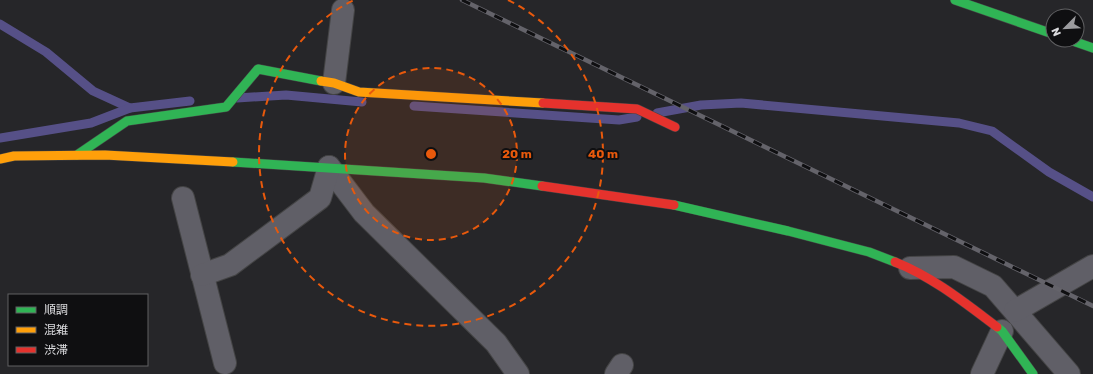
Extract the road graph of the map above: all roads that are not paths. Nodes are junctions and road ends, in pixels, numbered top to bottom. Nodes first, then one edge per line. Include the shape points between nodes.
1 (955, 0) edge
2 (343, 10) dead end
3 (1045, 31) edge
4 (334, 83) junction
5 (675, 127) dead end
6 (77, 155) junction
7 (0, 158) edge
8 (329, 167) junction
9 (183, 198) dead end
10 (1093, 266) edge
11 (910, 268) junction
12 (202, 275) junction
13 (1015, 311) junction
14 (1002, 331) junction
15 (224, 363) dead end
16 (518, 374) edge
17 (982, 374) edge
18 (1034, 374) edge
19 (1069, 374) edge

1 - 3 street
2 - 4 street
4 - 5 street via 359,92 636,109
4 - 6 street via 258,69 226,107 127,121
6 - 7 street
6 - 8 street
8 - 11 street via 484,178 679,206 869,252
8 - 12 street via 320,198 230,265
8 - 16 street via 364,213 496,343
9 - 12 street
10 - 13 street
11 - 13 street via 954,268 993,286
11 - 14 street via 948,290
12 - 15 street
13 - 19 street
14 - 17 street
14 - 18 street

